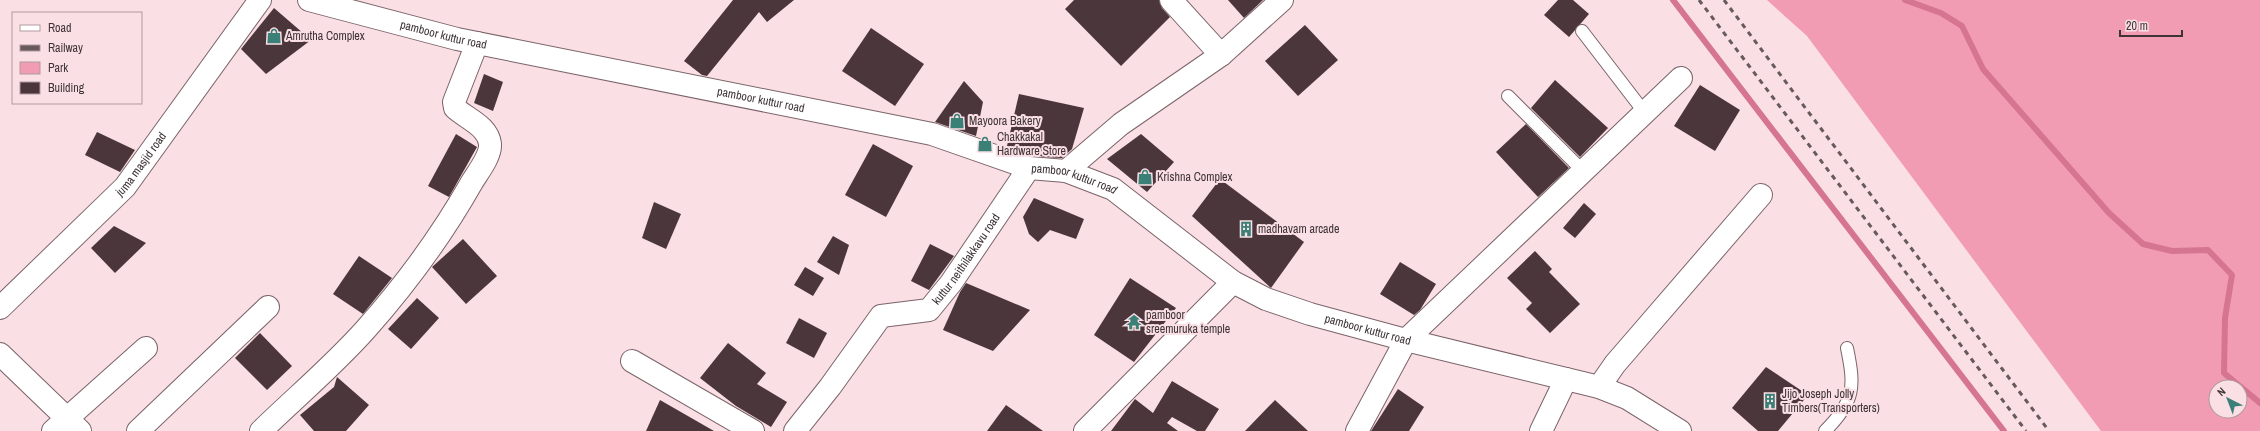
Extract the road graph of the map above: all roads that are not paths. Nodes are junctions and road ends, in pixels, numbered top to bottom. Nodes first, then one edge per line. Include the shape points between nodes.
1 (260, 0) edge
2 (309, 0) edge
3 (1171, 0) edge
4 (1282, 0) edge
5 (1582, 31) dead end
6 (477, 43) junction
7 (1221, 55) junction
8 (1681, 78) dead end
9 (1508, 96) dead end
10 (1645, 113) junction
11 (1029, 168) junction
12 (1066, 171) junction
13 (1584, 172) junction
14 (1761, 195) dead end
15 (1233, 282) junction
16 (268, 307) dead end
17 (0, 308) edge
18 (1406, 340) junction
19 (146, 348) dead end
20 (1847, 348) dead end
21 (0, 354) edge
22 (632, 361) dead end
23 (1566, 378) junction
24 (1599, 387) junction
25 (66, 427) edge
26 (138, 431) edge
27 (262, 431) edge
28 (753, 431) edge
29 (794, 431) edge
30 (1085, 431) edge
31 (1357, 431) edge
32 (1541, 431) edge
33 (1680, 431) edge
34 (1825, 431) edge

1 - 17 street, juma masjid road via 125,187
2 - 6 street, pamboor kuttur road
3 - 7 street
4 - 7 street
5 - 10 lane
6 - 11 street, pamboor kuttur road via 932,134
6 - 27 street via 454,102 455,108 482,128 488,137 490,146 486,158 455,212 421,262 365,330
7 - 12 street via 1121,124
8 - 10 street
9 - 13 lane
10 - 13 street
11 - 12 street, pamboor kuttur road
11 - 29 street, kuttur neithilakkavu road via 955,277 929,310 881,316 830,387
12 - 15 street, pamboor kuttur road via 1113,189
13 - 18 street
14 - 24 street via 1615,364
15 - 18 street, pamboor kuttur road via 1266,300
15 - 30 street
16 - 26 street
18 - 23 street, pamboor kuttur road
18 - 31 street
19 - 25 street
20 - 34 lane via 1853,377 1852,390 1846,405
21 - 25 street
22 - 28 street
23 - 24 street, pamboor kuttur road
23 - 32 street
24 - 33 street, pamboor kuttur road via 1627,398

